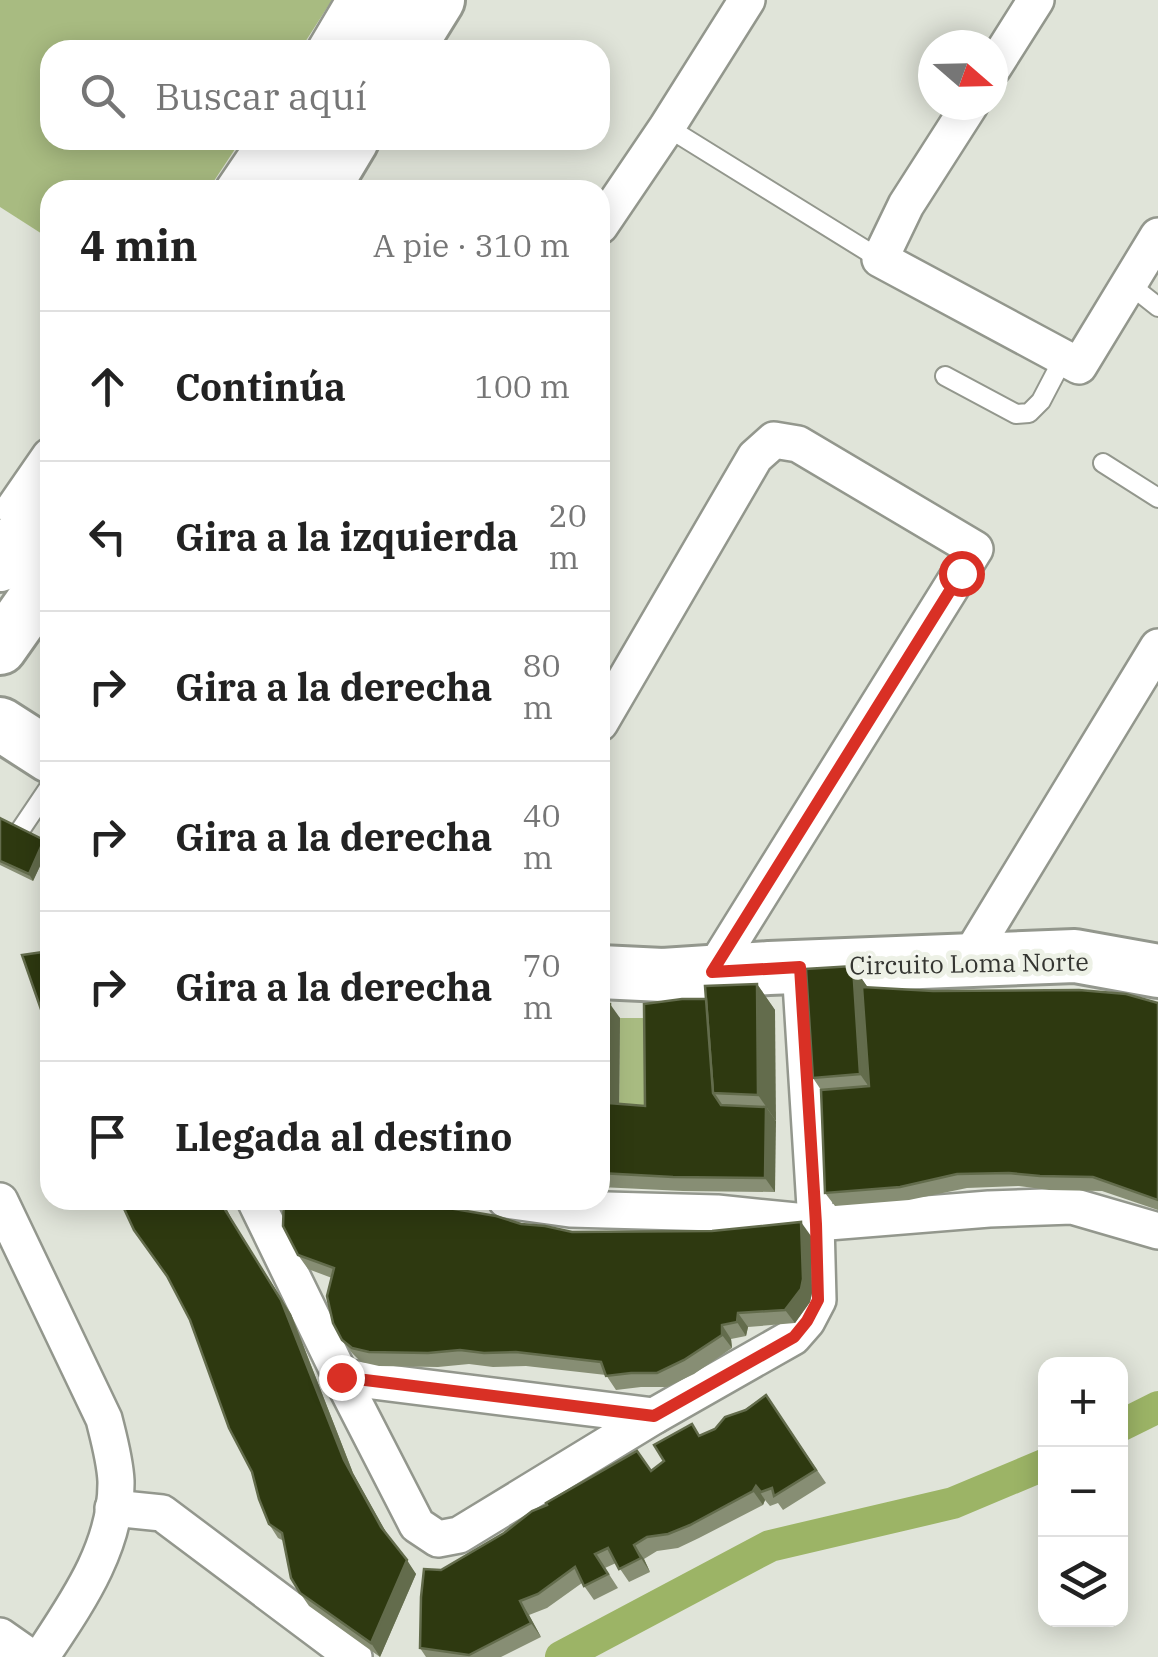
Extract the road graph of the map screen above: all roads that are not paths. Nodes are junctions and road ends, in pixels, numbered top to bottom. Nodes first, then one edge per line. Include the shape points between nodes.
1 (354, 0) edge
2 (384, 0) edge
3 (438, 0) edge
4 (466, 0) edge
5 (747, 0) edge
6 (1036, 0) edge
7 (330, 40) edge
8 (360, 40) edge
9 (413, 40) edge
10 (442, 40) edge
11 (1008, 44) edge
12 (960, 120) edge
13 (668, 127) junction
14 (260, 150) edge
15 (293, 150) edge
16 (346, 150) edge
17 (374, 150) edge
18 (239, 180) edge
19 (274, 180) edge
20 (328, 180) edge
21 (354, 180) edge
22 (610, 211) edge
23 (1158, 236) edge
24 (880, 258) junction
25 (1129, 284) junction
26 (1158, 307) edge
27 (1072, 362) junction
28 (945, 376) dead end
29 (1103, 463) dead end
30 (40, 470) edge
31 (1158, 498) edge
32 (40, 509) edge
33 (0, 528) edge
34 (0, 565) edge
35 (40, 591) edge
36 (40, 625) edge
37 (1158, 647) edge
38 (0, 648) edge
39 (0, 677) edge
40 (610, 706) edge
41 (0, 724) edge
42 (40, 750) edge
43 (40, 801) edge
44 (19, 832) edge
45 (967, 960) junction
46 (800, 967) junction
47 (610, 972) edge
48 (712, 972) junction
49 (1158, 972) edge
50 (0, 1201) edge
51 (260, 1210) edge
52 (607, 1210) edge
53 (816, 1224) junction
54 (1158, 1231) edge
55 (341, 1377) junction
56 (654, 1416) junction
57 (113, 1508) junction
58 (0, 1636) edge
59 (30, 1657) edge
60 (41, 1657) edge
61 (354, 1657) edge

1 - 7 street
2 - 8 street
3 - 9 street
4 - 10 street
5 - 13 street
6 - 11 street
12 - 24 street
13 - 22 street
13 - 24 lane
14 - 18 street
15 - 19 street
16 - 20 street
17 - 21 street
23 - 25 street
24 - 27 street
25 - 26 lane
25 - 27 street
27 - 28 lane via 1029,413 1016,414
29 - 31 lane
30 - 33 street
32 - 34 street
35 - 38 street
36 - 39 street
37 - 45 street
40 - 48 street via 755,457 774,440 798,444 975,548
41 - 42 street
43 - 44 lane
45 - 46 street, Circuito Loma Norte
45 - 49 street, Circuito Loma Norte via 1076,956
46 - 48 street, Circuito Loma Norte
46 - 53 street
47 - 48 street, Circuito Loma Norte
50 - 57 street via 104,1420 116,1481
51 - 55 street
52 - 53 street
53 - 54 street via 1072,1206
53 - 56 street via 818,1300 794,1337
55 - 56 street
55 - 56 street via 417,1526 438,1539 459,1535
57 - 60 street via 102,1555
57 - 61 street via 162,1514
58 - 59 street

